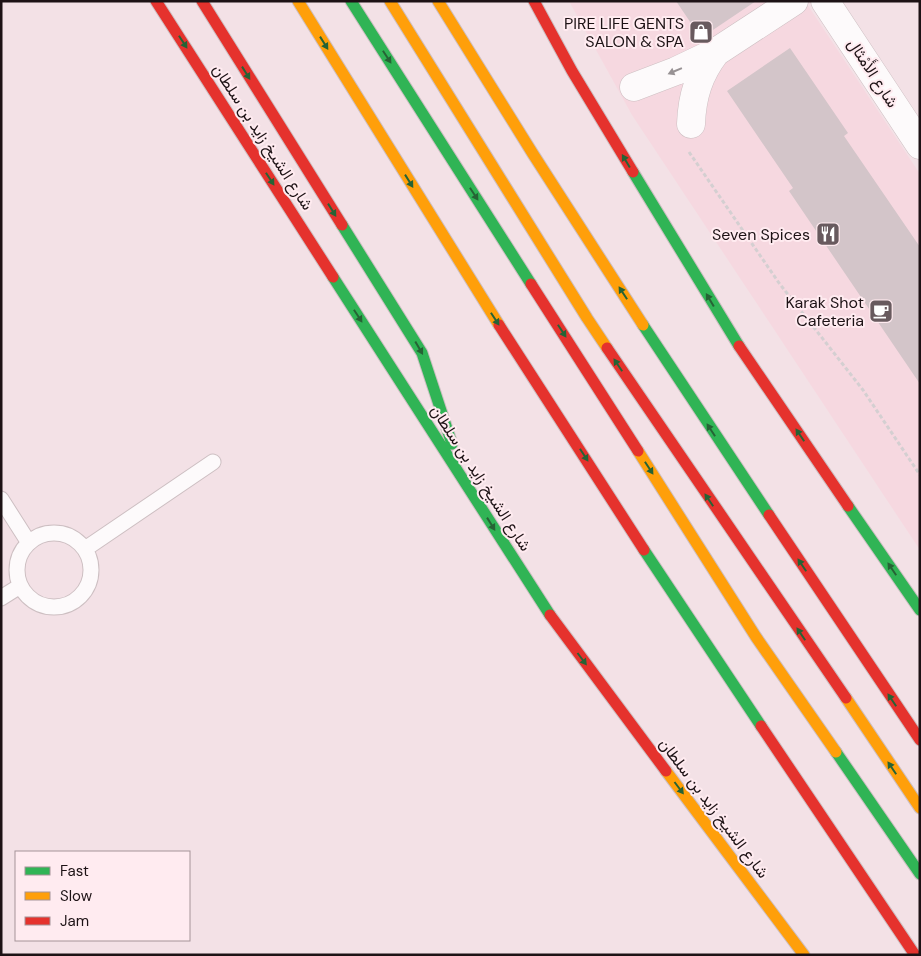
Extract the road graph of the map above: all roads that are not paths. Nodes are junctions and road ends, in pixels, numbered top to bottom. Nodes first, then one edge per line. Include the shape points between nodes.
1 (156, 1) edge
2 (202, 1) edge
3 (298, 1) edge
4 (351, 1) edge
5 (390, 1) edge
6 (438, 1) edge
7 (534, 1) edge
8 (794, 1) edge
9 (825, 1) edge
10 (716, 52) junction
11 (634, 87) dead end
12 (689, 136) road end
13 (920, 145) edge
14 (213, 462) dead end
15 (465, 483) junction
16 (1, 499) edge
17 (29, 543) junction
18 (84, 549) junction
19 (20, 586) junction
20 (1, 598) edge
21 (920, 610) edge
22 (920, 740) edge
23 (920, 808) edge
24 (920, 874) edge
25 (804, 955) edge
26 (915, 955) edge

1 -> 15 main road, شارع الشيخ زايد بن سلطان
2 -> 15 main road via 422,353
3 -> 26 main road via 514,347 704,642
4 -> 24 main road via 756,636
23 -> 5 main road via 586,318
22 -> 6 main road via 722,446
21 -> 7 main road via 729,332
8 - 10 street
9 - 13 street, شارع الأَمْثال
10 -> 11 street
10 - 12 street via 697,85
14 - 18 lane
15 -> 25 main road, شارع الشيخ زايد بن سلطان via 547,612
16 - 17 lane
17 - 18 lane via 52,533 76,540
17 - 19 lane via 17,563 16,575
18 - 19 lane via 90,561 90,580 81,596 70,604 47,607 27,596
19 - 20 lane

